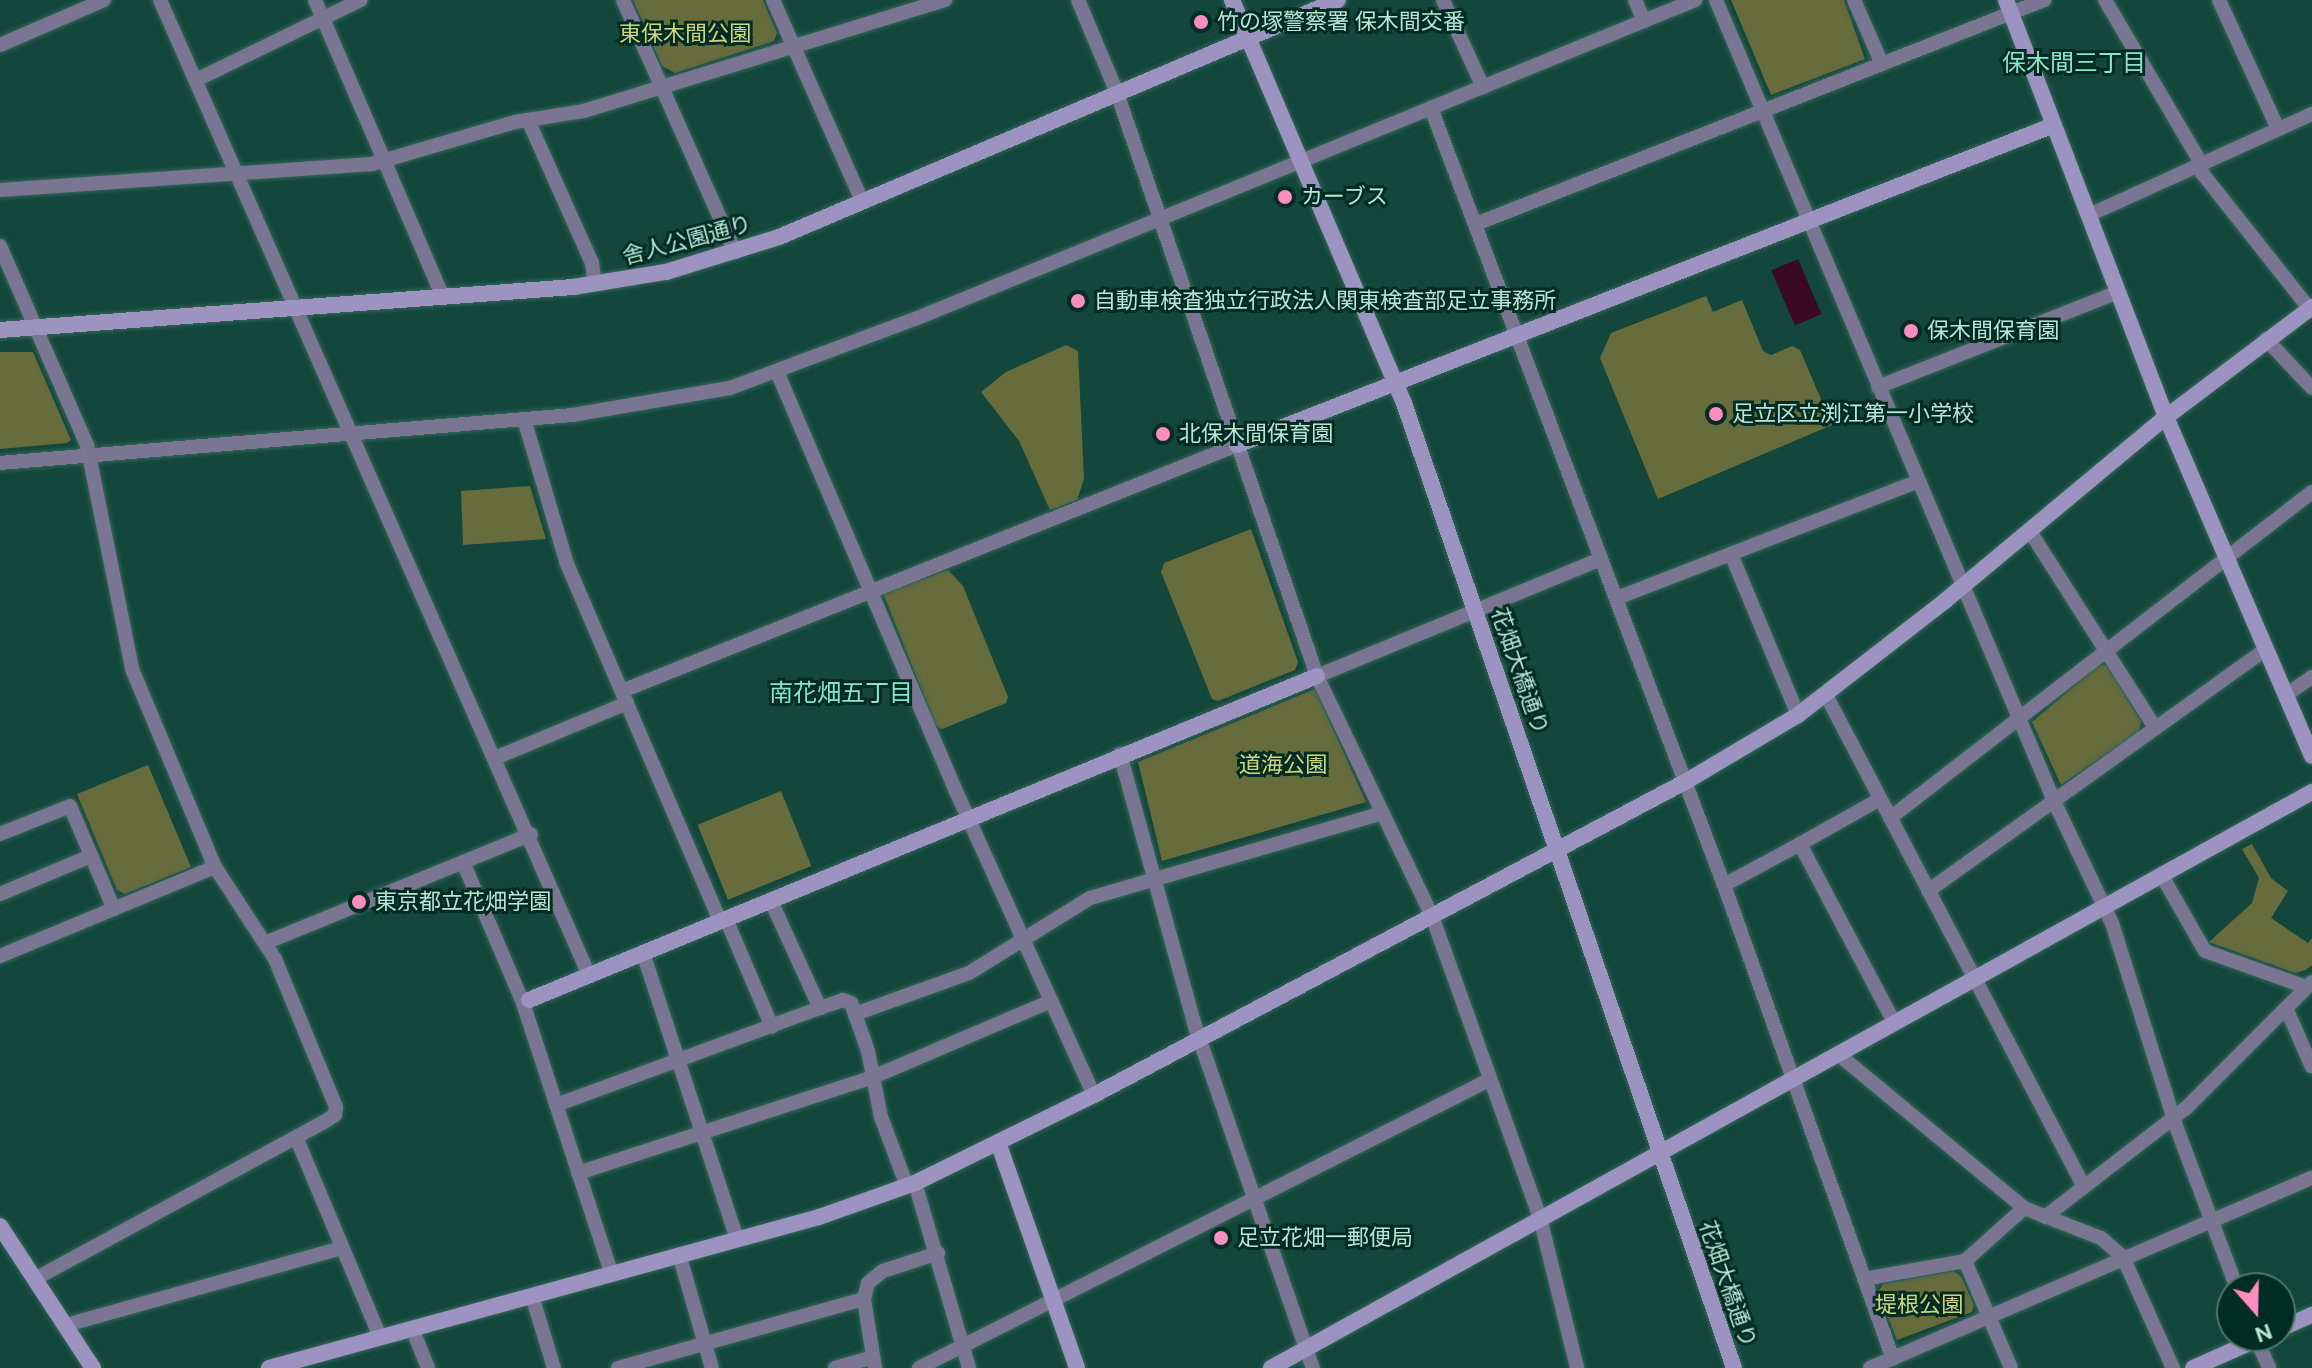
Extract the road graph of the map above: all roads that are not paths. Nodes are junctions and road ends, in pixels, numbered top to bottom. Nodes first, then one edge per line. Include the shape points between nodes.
1 (104, 0) edge
2 (160, 0) edge
3 (315, 0) edge
4 (361, 0) edge
5 (623, 0) edge
6 (773, 0) edge
7 (945, 0) edge
8 (1078, 0) edge
9 (1232, 0) edge
10 (1338, 0) edge
11 (1443, 0) edge
12 (1635, 0) edge
13 (1695, 0) edge
14 (1716, 0) edge
15 (1854, 0) edge
16 (2044, 0) edge
17 (2105, 0) edge
18 (2219, 0) edge
19 (2008, 6) edge
20 (323, 20) junction
21 (1644, 21) junction
22 (1248, 38) junction
23 (0, 45) edge
24 (794, 46) junction
25 (1882, 64) junction
26 (196, 80) junction
27 (662, 86) junction
28 (1483, 87) junction
29 (1117, 93) junction
30 (1431, 108) junction
31 (1761, 112) junction
32 (2312, 114) edge
33 (528, 120) junction
34 (2054, 125) junction
35 (2278, 129) junction
36 (1304, 160) junction
37 (385, 161) junction
38 (2199, 166) junction
39 (237, 173) junction
40 (0, 190) edge
41 (862, 201) junction
42 (2089, 215) junction
43 (1160, 220) junction
44 (1807, 222) junction
45 (1476, 224) junction
46 (0, 246) edge
47 (735, 252) junction
48 (595, 284) junction
49 (2118, 292) junction
50 (443, 297) junction
51 (297, 308) junction
52 (2310, 308) edge
53 (35, 328) junction
54 (0, 330) edge
55 (1517, 336) junction
56 (2266, 339) junction
57 (778, 374) junction
58 (1397, 384) junction
59 (1878, 387) junction
60 (2312, 388) edge
61 (2166, 417) junction
62 (524, 419) junction
63 (353, 434) junction
64 (1237, 445) junction
65 (88, 457) junction
66 (0, 463) edge
67 (1918, 481) junction
68 (2312, 492) edge
69 (2029, 530) junction
70 (1731, 554) junction
71 (2226, 555) junction
72 (1601, 559) junction
73 (1964, 585) junction
74 (870, 589) junction
75 (1617, 598) junction
76 (1477, 611) junction
77 (2266, 649) junction
78 (2106, 651) junction
79 (1317, 676) junction
80 (2312, 677) edge
81 (1826, 695) junction
82 (2286, 695) junction
83 (624, 697) junction
84 (1798, 715) junction
85 (2021, 719) junction
86 (2155, 728) junction
87 (1120, 754) junction
88 (2312, 756) edge
89 (495, 758) junction
90 (1685, 782) junction
91 (2312, 792) edge
92 (1880, 799) junction
93 (2054, 801) junction
94 (1382, 813) junction
95 (1890, 818) junction
96 (969, 819) junction
97 (0, 834) edge
98 (531, 834) junction
99 (1800, 844) junction
100 (1558, 850) junction
101 (91, 856) junction
102 (463, 862) junction
103 (215, 867) junction
104 (2162, 876) junction
105 (1155, 878) junction
106 (1724, 885) junction
107 (1928, 891) junction
108 (0, 894) edge
109 (771, 901) junction
110 (2103, 908) junction
111 (114, 909) junction
112 (1432, 916) junction
113 (723, 920) junction
114 (1024, 941) junction
115 (267, 942) junction
116 (643, 953) junction
117 (0, 956) edge
118 (589, 975) junction
119 (1975, 977) junction
120 (2309, 984) edge
121 (526, 1001) junction
122 (1051, 1001) junction
123 (820, 1008) junction
124 (2286, 1008) junction
125 (855, 1014) junction
126 (1894, 1022) junction
127 (772, 1027) junction
128 (1200, 1038) junction
129 (1838, 1054) junction
130 (678, 1062) junction
131 (2312, 1067) edge
132 (873, 1077) junction
133 (1489, 1080) junction
134 (1794, 1080) junction
135 (1094, 1095) junction
136 (556, 1105) junction
137 (2174, 1117) junction
138 (700, 1133) junction
139 (296, 1137) junction
140 (999, 1145) junction
141 (1660, 1152) junction
142 (578, 1173) junction
143 (2312, 1178) edge
144 (2082, 1183) junction
145 (911, 1185) junction
146 (1256, 1198) junction
147 (2024, 1208) junction
148 (2045, 1217) junction
149 (1540, 1218) junction
150 (2212, 1221) junction
151 (0, 1226) edge
152 (737, 1239) junction
153 (342, 1248) junction
154 (938, 1253) junction
155 (679, 1254) junction
156 (2123, 1257) junction
157 (1965, 1261) junction
158 (2231, 1272) edge
159 (611, 1273) junction
160 (35, 1279) junction
161 (1864, 1279) junction
162 (532, 1296) junction
163 (864, 1299) junction
164 (1053, 1301) junction
165 (1990, 1317) junction
166 (66, 1325) junction
167 (412, 1328) junction
168 (380, 1337) junction
169 (705, 1344) junction
170 (963, 1346) junction
171 (1307, 1348) junction
172 (2227, 1352) edge
173 (1893, 1359) junction
174 (874, 1362) edge
175 (280, 1367) edge
176 (624, 1367) edge
177 (93, 1368) edge
178 (428, 1368) edge
179 (554, 1368) edge
180 (712, 1368) edge
181 (835, 1368) edge
182 (919, 1368) edge
183 (969, 1368) edge
184 (1077, 1368) edge
185 (1271, 1368) edge
186 (1313, 1368) edge
187 (1577, 1368) edge
188 (1734, 1368) edge
189 (1870, 1368) edge
190 (2011, 1368) edge
191 (2173, 1368) edge
192 (2193, 1368) edge

1 - 23 street
2 - 26 street
3 - 20 street
4 - 20 street
5 - 27 street
6 - 24 street
7 - 24 street
8 - 29 street
9 - 22 street, 花畑大橋通り
10 - 22 street, 舎人公園通り
11 - 28 street
12 - 21 street
13 - 21 street
14 - 31 street
15 - 25 street
16 - 19 street
17 - 38 street
18 - 35 street
19 - 25 street
19 - 34 street
20 - 26 street
20 - 37 street
21 - 28 street
22 - 29 street, 舎人公園通り
22 - 36 street, 花畑大橋通り
24 - 27 street
24 - 41 street
25 - 31 street
26 - 39 street
27 - 33 street via 584,111
27 - 47 street
28 - 30 street
29 - 41 street, 舎人公園通り
29 - 43 street
30 - 36 street
30 - 45 street
31 - 44 street
31 - 45 street
32 - 35 street
33 - 37 street
33 - 48 street via 592,263
34 - 42 street
34 - 44 street
35 - 38 street
36 - 43 street
36 - 58 street, 花畑大橋通り
37 - 39 street
37 - 50 street
38 - 42 street
38 - 52 street
39 - 40 street
39 - 51 street
41 - 47 street, 舎人公園通り
42 - 49 street
43 - 57 street
43 - 64 street
44 - 55 street
44 - 59 street
45 - 55 street
46 - 53 street
47 - 48 street, 舎人公園通り via 666,272
48 - 50 street, 舎人公園通り
49 - 59 street
49 - 61 street
50 - 51 street, 舎人公園通り
51 - 53 street, 舎人公園通り
51 - 63 street
52 - 56 street
53 - 54 street, 舎人公園通り
53 - 65 street
55 - 58 street
55 - 72 street
56 - 60 street
56 - 61 street
57 - 62 street via 657,405
57 - 74 street
58 - 64 street
58 - 76 street, 花畑大橋通り
59 - 67 street
61 - 69 street
61 - 71 street
62 - 63 street
62 - 83 street via 567,564
63 - 65 street
63 - 89 street
64 - 74 street
64 - 79 street
65 - 66 street
65 - 103 street via 132,669
67 - 70 street
67 - 73 street
68 - 71 street
69 - 73 street
69 - 78 street
70 - 75 street
70 - 84 street
71 - 77 street
71 - 78 street
72 - 75 street
72 - 76 street
73 - 81 street
73 - 85 street
74 - 83 street
74 - 96 street
75 - 90 street
76 - 79 street
76 - 100 street, 花畑大橋通り
77 - 82 street
77 - 86 street
78 - 85 street
78 - 86 street
79 - 87 street
79 - 94 street
80 - 82 street
81 - 84 street
81 - 92 street
82 - 88 street
83 - 89 street
83 - 113 street
84 - 90 street
85 - 93 street
85 - 95 street
86 - 93 street
87 - 96 street
87 - 105 street
89 - 98 street
90 - 100 street
90 - 106 street
91 - 104 street
92 - 95 street
92 - 99 street
93 - 107 street
93 - 110 street
94 - 105 street
94 - 112 street
95 - 107 street
96 - 109 street
96 - 114 street
97 - 101 street via 70,806
98 - 102 street
98 - 118 street
99 - 106 street
99 - 126 street
100 - 112 street
100 - 141 street, 花畑大橋通り
101 - 108 street
101 - 111 street
102 - 115 street
102 - 121 street
103 - 111 street
103 - 115 street
104 - 110 street
104 - 120 street via 2205,951
105 - 114 street via 1090,898
105 - 128 street
106 - 134 street
107 - 119 street
109 - 113 street
109 - 123 street
110 - 119 street
110 - 137 street
111 - 117 street
112 - 128 street
112 - 133 street
113 - 116 street
113 - 127 street
114 - 122 street
114 - 125 street via 969,973
115 - 139 street via 336,1107 335,1115
116 - 118 street
116 - 130 street
118 - 121 street
119 - 126 street
119 - 144 street
120 - 124 street
121 - 136 street
122 - 132 street
122 - 135 street
123 - 125 street via 843,1000
123 - 127 street
124 - 131 street
124 - 137 street
125 - 132 street
126 - 129 street
127 - 130 street
128 - 135 street
128 - 146 street
129 - 134 street
129 - 147 street
130 - 136 street
130 - 138 street
132 - 138 street
132 - 145 street via 881,1117
133 - 146 street
133 - 149 street
134 - 141 street
134 - 161 street
135 - 140 street
136 - 142 street
137 - 144 street
137 - 150 street
138 - 142 street
138 - 152 street
139 - 153 street
139 - 160 street
140 - 145 street
140 - 164 street
141 - 149 street
141 - 188 street, 花畑大橋通り
142 - 159 street
143 - 150 street
144 - 148 street
145 - 152 street
145 - 154 street
146 - 164 street
146 - 171 street
147 - 148 street
147 - 157 street
148 - 156 street via 2101,1238
149 - 171 street
149 - 187 street
150 - 156 street
150 - 158 street
151 - 160 street
152 - 155 street
153 - 166 street
153 - 168 street
154 - 163 street via 874,1277
154 - 170 street
155 - 159 street
155 - 169 street
156 - 165 street
156 - 191 street
157 - 161 street
157 - 165 street
159 - 162 street
160 - 166 street
161 - 173 street
162 - 167 street
162 - 179 street
163 - 169 street
163 - 174 street
164 - 170 street
164 - 184 street
165 - 173 street
165 - 190 street
166 - 177 street
167 - 168 street
167 - 178 street
168 - 175 street
169 - 176 street
169 - 180 street
170 - 182 street
170 - 183 street
171 - 185 street
171 - 186 street
172 - 192 street
173 - 189 street
174 - 181 street

